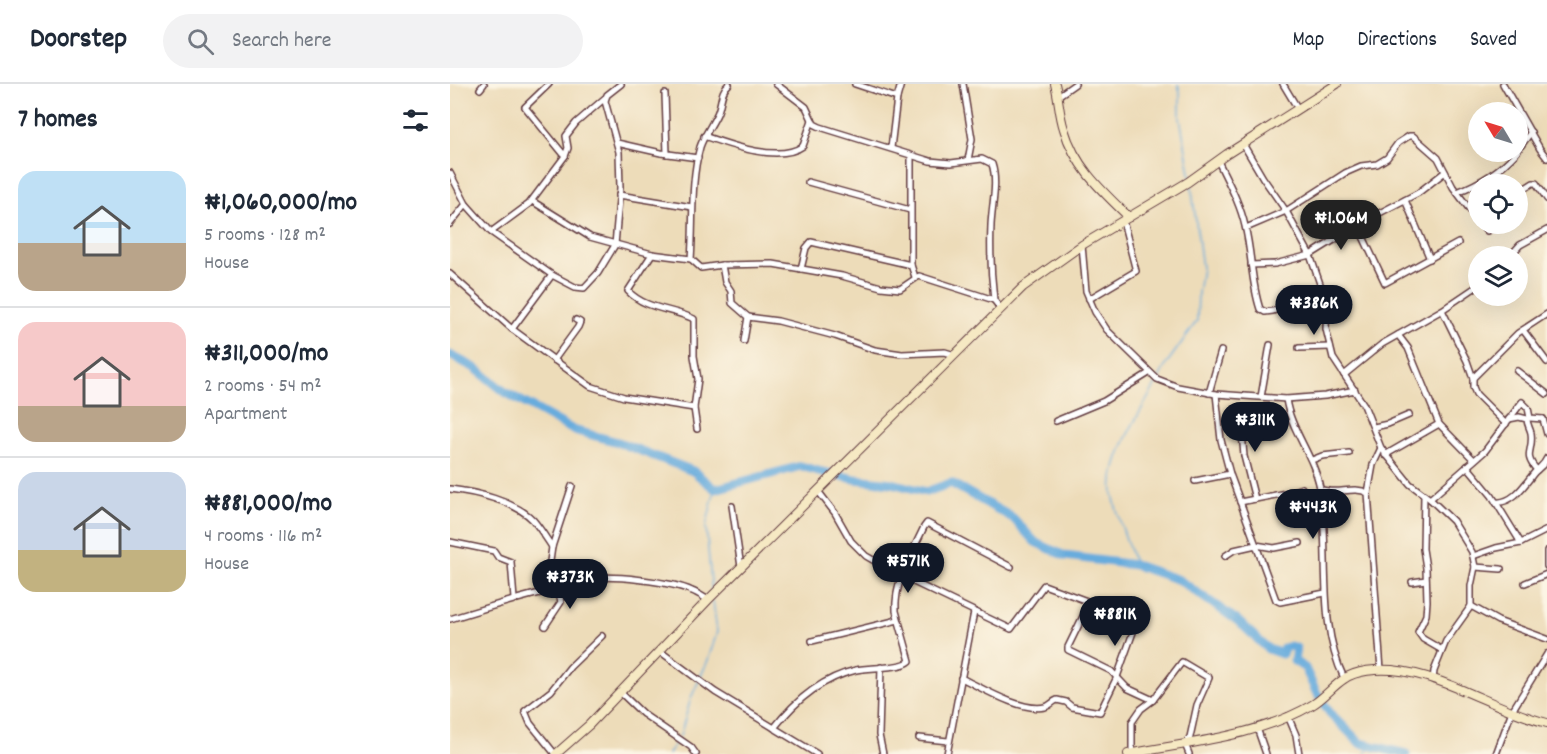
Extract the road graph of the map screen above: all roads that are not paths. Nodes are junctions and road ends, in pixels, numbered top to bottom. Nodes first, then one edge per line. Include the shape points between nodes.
1 (549, 84) edge
2 (621, 84) edge
3 (729, 84) edge
4 (776, 84) edge
5 (855, 84) edge
6 (901, 84) edge
7 (963, 84) edge
8 (1055, 84) edge
9 (1076, 84) edge
10 (1283, 84) edge
11 (1337, 84) edge
12 (1503, 84) edge
13 (665, 94) dead end
14 (1058, 96) junction
15 (605, 98) junction
16 (897, 98) junction
17 (1298, 110) junction
18 (812, 120) junction
19 (1531, 132) junction
20 (704, 136) junction
21 (1528, 136) edge
22 (617, 143) junction
23 (1243, 144) junction
24 (891, 148) junction
25 (667, 154) junction
26 (564, 156) junction
27 (911, 156) junction
28 (698, 158) junction
29 (1547, 158) edge
30 (968, 160) junction
31 (1218, 161) junction
32 (1506, 162) edge
33 (1445, 172) junction
34 (450, 173) edge
35 (808, 182) dead end
36 (1528, 185) edge
37 (1545, 190) edge
38 (1457, 192) junction
39 (619, 195) junction
40 (1547, 199) edge
41 (1405, 200) junction
42 (532, 201) junction
43 (466, 204) junction
44 (692, 207) junction
45 (1468, 207) edge
46 (910, 210) junction
47 (1286, 211) junction
48 (1126, 219) junction
49 (450, 224) edge
50 (1358, 226) junction
51 (1246, 228) junction
52 (1547, 230) edge
53 (491, 232) junction
54 (1458, 243) dead end
55 (615, 245) junction
56 (1082, 245) junction
57 (1519, 246) edge
58 (652, 254) junction
59 (1311, 255) junction
60 (1430, 258) junction
61 (691, 259) junction
62 (722, 265) junction
63 (911, 265) junction
64 (1251, 266) junction
65 (801, 269) junction
66 (450, 274) edge
67 (552, 274) junction
68 (915, 277) junction
69 (1468, 292) edge
70 (1324, 293) junction
71 (1089, 299) junction
72 (994, 300) junction
73 (1000, 308) junction
74 (1442, 310) junction
75 (1547, 314) edge
76 (748, 317) junction
77 (576, 320) dead end
78 (512, 329) junction
79 (1523, 330) junction
80 (1398, 335) junction
81 (744, 341) dead end
82 (1270, 345) dead end
83 (1330, 347) junction
84 (1299, 348) dead end
85 (1221, 351) dead end
86 (955, 355) junction
87 (554, 360) junction
88 (1547, 362) edge
89 (1517, 371) dead end
90 (1344, 375) junction
91 (1153, 376) junction
92 (1473, 378) junction
93 (1355, 390) junction
94 (1213, 393) junction
95 (1547, 394) edge
96 (1261, 397) junction
97 (1286, 399) junction
98 (694, 408) junction
99 (1240, 408) dead end
100 (1408, 415) dead end
101 (1545, 417) edge
102 (1056, 421) dead end
103 (1508, 422) junction
104 (1439, 424) junction
105 (1374, 427) junction
106 (697, 429) dead end
107 (1547, 434) edge
108 (1381, 448) junction
109 (1349, 453) dead end
110 (1385, 455) junction
111 (1547, 458) edge
112 (1312, 460) junction
113 (1474, 460) junction
114 (1467, 466) junction
115 (1546, 466) edge
116 (1537, 470) junction
117 (1230, 474) junction
118 (1195, 481) dead end
119 (572, 486) dead end
120 (1302, 488) dead end
121 (450, 489) edge
122 (1320, 489) junction
123 (818, 491) junction
124 (1368, 493) junction
125 (1427, 497) junction
126 (1255, 499) junction
127 (1240, 502) junction
128 (1496, 502) junction
129 (732, 506) dead end
130 (1547, 530) edge
131 (450, 542) edge
132 (1300, 543) dead end
133 (1521, 543) junction
134 (1256, 545) junction
135 (552, 546) junction
136 (1547, 551) edge
137 (1225, 556) dead end
138 (1473, 556) junction
139 (1547, 566) edge
140 (1011, 567) dead end
141 (1475, 567) junction
142 (741, 568) junction
143 (1501, 569) dead end
144 (1547, 574) edge
145 (901, 576) junction
146 (1426, 580) junction
147 (1412, 582) dead end
148 (1525, 582) dead end
149 (558, 589) junction
150 (546, 590) junction
151 (1325, 593) junction
152 (514, 598) junction
153 (711, 598) junction
154 (1471, 606) junction
155 (974, 612) junction
156 (450, 619) edge
157 (898, 620) junction
158 (1136, 624) dead end
159 (545, 626) dead end
160 (602, 636) dead end
161 (1547, 639) edge
162 (812, 641) dead end
163 (1442, 650) junction
164 (661, 652) junction
165 (1547, 654) edge
166 (1544, 666) edge
167 (881, 667) junction
168 (1381, 670) junction
169 (1117, 677) junction
170 (961, 678) junction
171 (1344, 678) junction
172 (1433, 680) junction
173 (620, 692) junction
174 (1153, 700) junction
175 (1512, 711) junction
176 (1288, 716) junction
177 (1547, 723) edge
178 (774, 728) junction
179 (1257, 728) junction
180 (919, 738) dead end
181 (948, 741) junction
182 (1185, 744) junction
183 (556, 754) edge
184 (696, 754) edge
185 (818, 754) edge
186 (883, 754) edge
187 (947, 754) edge
188 (1130, 754) edge
189 (1189, 754) edge
190 (1266, 754) edge
191 (1299, 754) edge
192 (1497, 754) edge

1 - 26 street via 525,107
2 - 15 street
3 - 20 street
4 - 18 street via 806,108
5 - 16 street
6 - 16 street
7 - 30 street via 972,139
8 - 14 main road
9 - 14 street
10 - 17 street
11 - 17 main road
12 - 19 street
13 - 25 street
14 - 48 main road via 1065,131 1081,165
15 - 22 street
15 - 26 street via 566,136 568,148
16 - 24 street
17 - 23 main road
18 - 20 street via 803,146 784,153 740,148
18 - 24 street via 836,133
19 - 21 street
19 - 29 street
20 - 28 street
22 - 25 street
22 - 39 street
23 - 31 main road
23 - 47 street
24 - 27 street
25 - 28 street
26 - 42 street
27 - 30 street via 951,163
27 - 46 street
28 - 44 street
30 - 72 street via 989,161 993,167
31 - 48 main road
31 - 51 street
32 - 38 street via 1477,185
33 - 38 street
33 - 41 street
33 - 47 street via 1438,158 1409,136 1377,165 1345,173
34 - 43 street
35 - 46 street
36 - 37 street via 1536,183
37 - 40 street
38 - 45 street
39 - 44 street
39 - 55 street
41 - 50 street
41 - 60 street
42 - 53 street
42 - 55 street via 590,237
43 - 49 street
43 - 53 street
44 - 61 street
46 - 63 street
47 - 51 street
47 - 59 street
48 - 56 main road
48 - 71 street via 1136,271
50 - 59 street
50 - 60 street via 1385,283
51 - 64 street
52 - 57 street
53 - 67 street
54 - 60 street
55 - 58 street
55 - 67 street via 584,288 574,288
56 - 71 street
56 - 73 main road via 1032,279
58 - 61 street
58 - 98 street via 628,291 656,308 694,319 698,379
59 - 64 street
59 - 70 street
61 - 62 street via 701,268
62 - 65 street via 773,264
62 - 76 street via 732,303
63 - 65 street via 811,242
63 - 68 street
64 - 70 street via 1258,303 1265,312
65 - 68 street via 900,289
66 - 78 street
67 - 78 street
68 - 72 street
69 - 74 street
70 - 83 street
71 - 91 street via 1107,330
72 - 73 street
73 - 86 main road
74 - 80 street
74 - 92 street
75 - 79 street
76 - 81 street
76 - 86 street via 778,321 891,354
77 - 87 street via 580,322 578,327
78 - 87 street
79 - 88 street
79 - 92 street
80 - 90 street
80 - 104 street via 1408,348
82 - 96 street
83 - 84 street
83 - 90 street
85 - 94 street
86 - 123 main road
87 - 98 street via 590,386 641,401
89 - 95 street
90 - 93 street
91 - 94 street via 1178,387
91 - 102 street
92 - 103 street via 1476,394
93 - 97 street
93 - 105 street
94 - 96 street
94 - 117 street
96 - 97 street
97 - 112 street
98 - 106 street
99 - 126 street via 1244,456
100 - 105 street
101 - 103 street via 1530,418 1522,402
101 - 107 street
103 - 113 street
103 - 116 street via 1519,417 1527,420 1531,433 1528,458
104 - 110 street
104 - 113 street
105 - 108 street
108 - 110 street
108 - 124 street
109 - 112 street
110 - 125 street
111 - 115 street
112 - 122 street
113 - 114 street
114 - 125 street
114 - 128 street
115 - 116 street
116 - 128 street via 1509,500
117 - 118 street
117 - 127 street
119 - 135 street
120 - 126 street
121 - 135 street via 487,497 518,510 532,519
122 - 124 street via 1329,493 1358,489
122 - 151 street
123 - 142 main road
123 - 145 street via 857,548
124 - 168 street
125 - 138 street via 1453,521
125 - 146 street via 1423,527
126 - 127 street
127 - 134 street
128 - 133 street
129 - 142 street
130 - 133 street
131 - 152 street via 494,551 511,562
132 - 134 street via 1274,548
133 - 138 street
134 - 137 street
134 - 151 street via 1276,600
135 - 150 street
136 - 139 street
138 - 141 street
140 - 145 street via 927,524
141 - 143 street
141 - 154 street
142 - 153 main road
144 - 148 street
145 - 155 street
145 - 157 street via 895,603
146 - 147 street
146 - 163 street via 1426,615 1418,632
149 - 150 street
149 - 153 street via 588,579 615,577 681,587
149 - 159 street via 561,602
150 - 152 street
151 - 171 street via 1329,628
152 - 156 street
153 - 164 main road
154 - 161 street via 1498,621
154 - 163 street
155 - 169 street via 1011,629 1044,585 1087,601 1068,650
155 - 170 street
157 - 162 street
157 - 167 street via 910,661
158 - 169 street
160 - 183 street via 570,666 551,691 525,711
163 - 172 street
164 - 173 main road
164 - 178 street
165 - 166 street
166 - 175 street
167 - 178 street via 854,670 820,685 800,698
167 - 186 street via 879,735
168 - 171 main road
168 - 172 main road
169 - 170 street via 1100,712 1057,700 1044,708 1027,706
169 - 174 street via 1127,688
170 - 181 street
171 - 176 main road via 1320,699
172 - 175 main road
173 - 183 main road
173 - 184 street
174 - 182 street via 1182,662 1209,678
174 - 188 street via 1132,722
175 - 177 main road
175 - 192 street
176 - 179 main road
176 - 191 street
178 - 185 street
179 - 182 main road
179 - 190 street
180 - 181 street
181 - 187 street
182 - 188 main road
182 - 189 street

